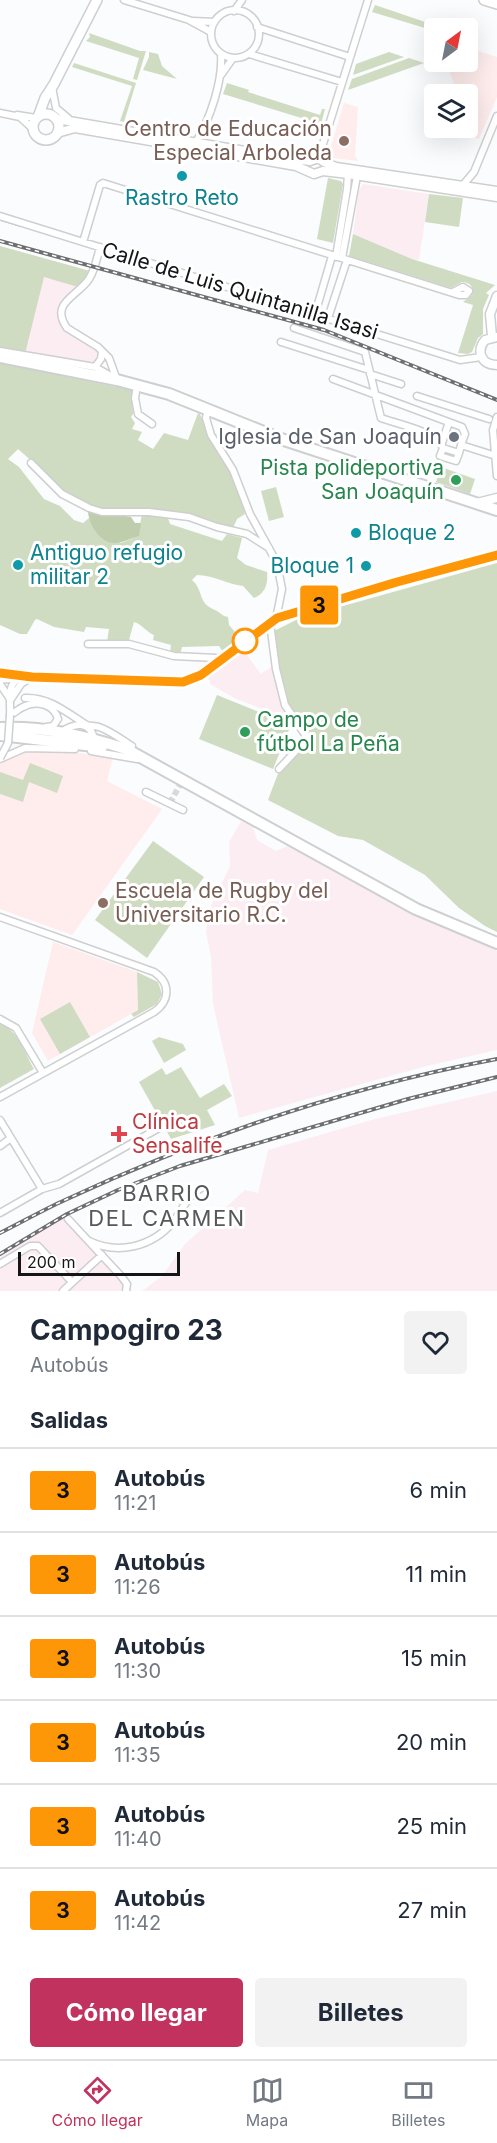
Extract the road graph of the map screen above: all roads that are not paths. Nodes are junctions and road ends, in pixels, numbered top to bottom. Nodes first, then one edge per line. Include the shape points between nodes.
1 (97, 0) edge
2 (124, 0) edge
3 (244, 0) edge
4 (368, 0) edge
5 (484, 0) edge
6 (497, 4) edge
7 (234, 11) junction
8 (245, 13) junction
9 (189, 20) junction
10 (214, 22) junction
11 (257, 27) junction
12 (211, 32) junction
13 (221, 54) junction
14 (249, 54) junction
15 (350, 57) junction
16 (233, 58) junction
17 (220, 76) junction
18 (342, 82) junction
19 (52, 87) junction
20 (0, 112) edge
21 (11, 115) junction
22 (54, 115) junction
23 (497, 116) edge
24 (37, 118) junction
25 (205, 128) junction
26 (33, 129) junction
27 (57, 133) junction
28 (196, 142) junction
29 (210, 144) junction
30 (317, 164) junction
31 (474, 172) junction
32 (353, 175) junction
33 (462, 185) junction
34 (477, 188) junction
35 (497, 190) edge
36 (497, 197) edge
37 (0, 216) edge
38 (83, 242) junction
39 (100, 247) junction
40 (339, 258) junction
41 (453, 292) dead end
42 (497, 296) edge
43 (315, 314) junction
44 (328, 318) junction
45 (294, 328) dead end
46 (495, 337) edge
47 (281, 342) dead end
48 (0, 351) edge
49 (102, 351) junction
50 (0, 357) edge
51 (481, 357) junction
52 (95, 367) junction
53 (496, 368) edge
54 (369, 372) junction
55 (333, 379) dead end
56 (117, 380) junction
57 (137, 384) junction
58 (401, 384) dead end
59 (374, 393) junction
60 (417, 396) dead end
61 (208, 409) junction
62 (462, 411) junction
63 (497, 417) edge
64 (489, 419) dead end
65 (449, 422) junction
66 (152, 424) dead end
67 (457, 425) junction
68 (442, 445) junction
69 (461, 445) junction
70 (496, 456) edge
71 (31, 463) dead end
72 (497, 476) edge
73 (497, 498) edge
74 (477, 503) junction
75 (497, 510) edge
76 (269, 548) junction
77 (497, 555) edge
78 (273, 621) junction
79 (88, 644) dead end
80 (220, 660) junction
81 (0, 673) edge
82 (24, 677) junction
83 (0, 678) edge
84 (0, 684) edge
85 (25, 698) dead end
86 (10, 700) junction
87 (10, 715) junction
88 (87, 726) junction
89 (0, 728) edge
90 (33, 728) junction
91 (0, 735) edge
92 (74, 737) junction
93 (94, 739) junction
94 (132, 746) dead end
95 (0, 758) edge
96 (279, 769) dead end
97 (169, 773) junction
98 (147, 792) dead end
99 (183, 810) dead end
100 (0, 917) edge
101 (497, 943) edge
102 (0, 1019) edge
103 (43, 1073) junction
104 (2, 1096) edge
105 (0, 1105) edge
106 (0, 1113) edge
107 (0, 1120) edge
108 (159, 1128) dead end
109 (6, 1132) edge
110 (0, 1146) edge
111 (203, 1187) dead end
112 (42, 1189) junction
113 (0, 1213) edge
114 (68, 1220) dead end
115 (89, 1241) junction
116 (102, 1255) junction
117 (0, 1264) edge
118 (72, 1282) junction
119 (63, 1291) edge
120 (126, 1291) edge

1 - 19 main road
2 - 9 street
3 - 7 street
3 - 8 street
4 - 15 street
5 - 6 main road
7 - 8 street
7 - 10 street
8 - 11 street
9 - 10 street
9 - 12 street
10 - 12 street
11 - 14 street via 257,42
11 - 15 street
12 - 13 street via 212,42
13 - 16 street
13 - 17 street
14 - 16 street
14 - 18 street
15 - 18 street
16 - 17 street
17 - 25 street
18 - 30 street
19 - 22 main road via 48,98
19 - 24 main road
20 - 21 street
21 - 24 street
21 - 26 street
22 - 24 main road
22 - 27 main road via 59,126
22 - 28 main road
23 - 31 street
24 - 26 main road
25 - 28 street
25 - 29 street
26 - 27 main road via 42,140
27 - 30 main road via 75,128 296,166
28 - 29 main road
29 - 30 main road
30 - 32 main road
30 - 33 main road
31 - 33 street
31 - 34 street
32 - 36 main road
32 - 40 street via 347,189
33 - 34 main road
34 - 35 main road
37 - 38 street, Calle de Luis Quintanilla Isasi
38 - 39 street, Calle de Luis Quintanilla Isasi
38 - 40 street via 103,183
39 - 43 street, Calle de Luis Quintanilla Isasi
39 - 49 street via 89,279 62,308 64,325
40 - 41 street
40 - 43 street
40 - 44 street
42 - 46 main road via 490,314
43 - 44 street, Calle de Luis Quintanilla Isasi
44 - 51 street, Calle de Luis Quintanilla Isasi via 460,360
45 - 54 street via 365,352
46 - 51 main road via 483,342
47 - 54 street
48 - 52 street
49 - 52 street
49 - 56 street via 109,358
50 - 56 highway
51 - 53 main road
52 - 56 street
54 - 58 street
54 - 59 street
55 - 59 street
56 - 57 highway
57 - 61 highway
57 - 66 street via 138,414
59 - 65 street
59 - 68 street via 381,418 434,436
60 - 62 street
61 - 74 highway via 291,443
61 - 76 street via 206,418 212,435
62 - 64 street
62 - 67 street
63 - 70 street via 493,430
65 - 67 street
65 - 68 street
67 - 69 street via 465,429
68 - 69 street via 459,453
69 - 70 street
70 - 72 street
71 - 76 street via 62,494 89,508 189,517 247,534
73 - 74 main road
74 - 75 highway
76 - 78 street via 277,563 282,589
77 - 78 main road
78 - 80 main road
78 - 96 street via 276,669 285,705 306,736
79 - 80 street via 129,644 174,656
80 - 82 main road via 183,682
81 - 82 main road
82 - 83 main road
82 - 86 street
82 - 86 street via 11,688
84 - 86 street
85 - 88 street via 50,702
86 - 87 street
87 - 90 street via 31,704 55,711 58,719 52,726
87 - 95 street, bridge via 8,743
88 - 92 street
88 - 93 street
88 - 94 street via 99,727
89 - 90 highway
90 - 92 highway
91 - 92 highway
92 - 93 highway
92 - 95 street
92 - 97 highway
93 - 97 highway via 126,749
97 - 101 highway via 416,909
98 - 99 street
100 - 103 street via 154,972 166,984 166,998 160,1008
102 - 103 street via 16,1028
103 - 104 street
104 - 105 street
106 - 109 street
107 - 109 street
108 - 112 street via 59,1184
109 - 110 street
109 - 112 street
111 - 115 street via 167,1227 149,1240 117,1249
112 - 113 street
114 - 115 street
115 - 116 street
116 - 118 street
116 - 120 street via 127,1284
117 - 118 street via 30,1246 38,1246
118 - 119 street

